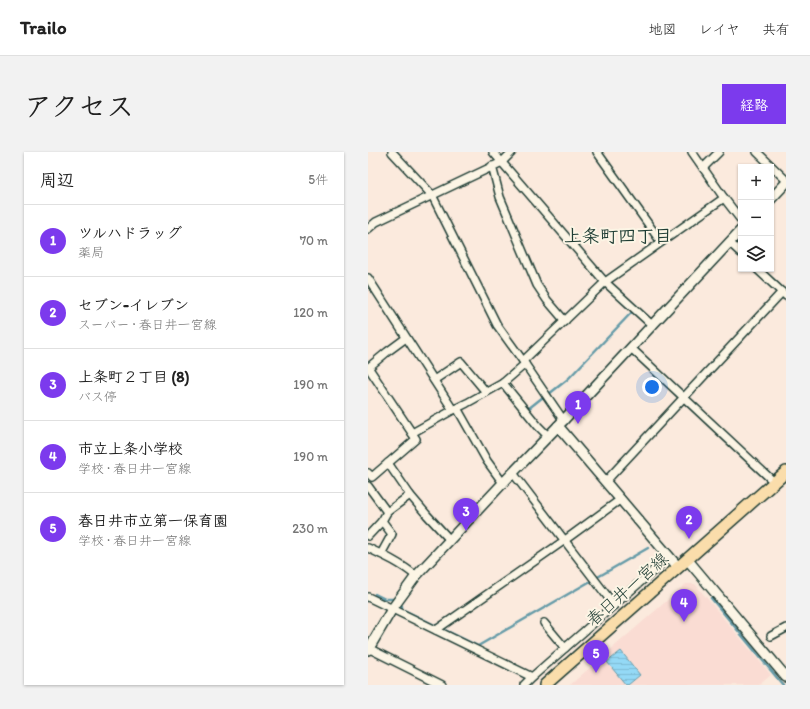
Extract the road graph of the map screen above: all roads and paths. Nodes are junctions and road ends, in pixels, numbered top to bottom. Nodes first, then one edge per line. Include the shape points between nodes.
1 (392, 152) edge
2 (493, 152) edge
3 (512, 152) edge
4 (597, 152) edge
5 (692, 152) edge
6 (719, 152) edge
7 (756, 152) edge
8 (502, 162) junction
9 (492, 166) junction
10 (703, 168) junction
11 (786, 180) edge
12 (786, 183) edge
13 (432, 195) junction
14 (774, 196) edge
15 (724, 198) junction
16 (738, 216) edge
17 (368, 229) edge
18 (738, 233) edge
19 (661, 242) junction
20 (730, 242) junction
21 (738, 250) edge
22 (760, 272) edge
23 (369, 282) edge
24 (605, 282) junction
25 (784, 294) edge
26 (565, 321) junction
27 (652, 325) junction
28 (406, 338) junction
29 (631, 348) junction
30 (524, 362) junction
31 (368, 367) edge
32 (434, 380) junction
33 (503, 383) junction
34 (486, 392) junction
35 (683, 398) junction
36 (455, 409) junction
37 (561, 424) junction
38 (412, 433) junction
39 (548, 436) junction
40 (388, 463) junction
41 (786, 472) edge
42 (513, 473) junction
43 (369, 476) edge
44 (606, 481) junction
45 (774, 482) junction
46 (503, 483) junction
47 (368, 486) edge
48 (410, 495) junction
49 (620, 499) junction
50 (387, 512) junction
51 (382, 522) junction
52 (368, 536) edge
53 (450, 540) junction
54 (565, 540) junction
55 (368, 548) edge
56 (381, 554) junction
57 (670, 557) junction
58 (687, 559) junction
59 (678, 567) junction
60 (416, 576) junction
61 (368, 597) edge
62 (614, 605) junction
63 (392, 609) junction
64 (544, 623) dead end
65 (786, 628) edge
66 (436, 630) junction
67 (771, 636) dead end
68 (565, 648) junction
69 (368, 649) edge
70 (532, 677) junction
71 (786, 677) edge
72 (442, 685) edge
73 (524, 685) edge
74 (545, 685) edge

1 - 13 street
2 - 8 street
3 - 8 street
4 - 19 street
5 - 10 street
6 - 10 street
7 - 11 street
8 - 9 street
8 - 24 street
9 - 13 street
9 - 26 street via 500,198 537,285
10 - 15 street
12 - 14 street
13 - 17 street via 376,222
13 - 30 street via 497,325
15 - 16 street
15 - 19 street
18 - 20 street
19 - 24 street
20 - 21 street
20 - 27 street
22 - 25 street
23 - 28 street
24 - 26 street
24 - 27 street
25 - 35 street
26 - 30 street
27 - 29 street
28 - 31 street
28 - 32 street
29 - 35 street
29 - 37 street
30 - 33 street
30 - 37 street
31 - 38 street
32 - 34 street via 461,362
32 - 36 street
33 - 34 street
33 - 39 street
34 - 36 street
35 - 44 street
35 - 45 street
36 - 38 street
36 - 46 street
37 - 39 street
37 - 44 street
38 - 40 street via 416,439
39 - 42 street
40 - 43 street via 372,477
40 - 48 street
41 - 45 main road, 春日井一宮線
42 - 46 street
42 - 54 street
44 - 49 street
45 - 58 main road, 春日井一宮線
46 - 53 street
47 - 50 street
48 - 50 street
48 - 53 street
49 - 54 street
49 - 57 street
50 - 51 street
51 - 52 street
51 - 56 street via 392,534
53 - 60 street
54 - 62 street
54 - 66 street
55 - 56 street
56 - 60 street
57 - 59 street
57 - 62 street
58 - 59 main road, 春日井一宮線
58 - 71 street
59 - 74 main road, 春日井一宮線
60 - 63 street
61 - 63 street
62 - 68 street
63 - 66 street
63 - 69 street
64 - 68 street
65 - 67 street
66 - 70 street
68 - 70 street
69 - 72 street
70 - 73 street

